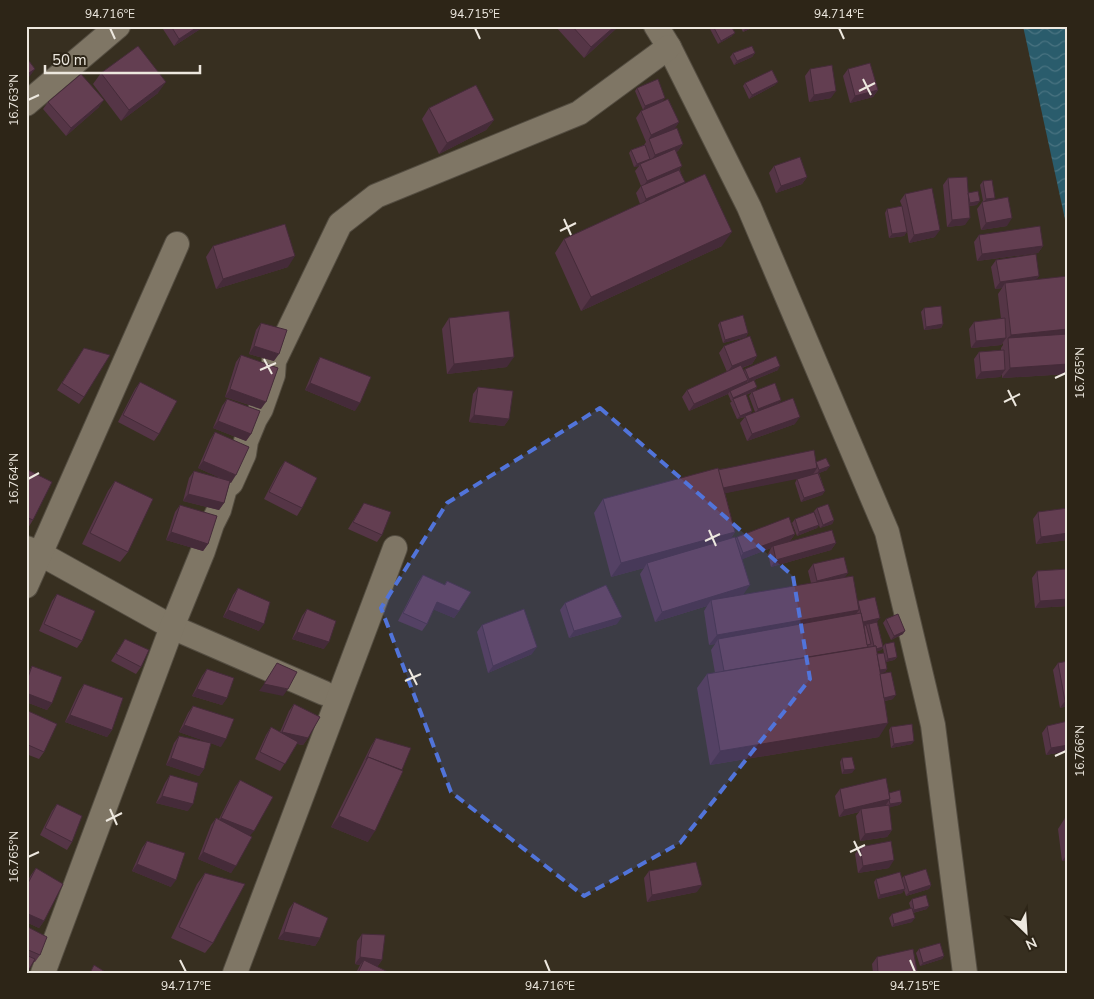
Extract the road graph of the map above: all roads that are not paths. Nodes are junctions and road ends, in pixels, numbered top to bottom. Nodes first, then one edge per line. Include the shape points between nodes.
1 (118, 26) edge
2 (656, 26) edge
3 (669, 47) junction
4 (26, 104) edge
5 (177, 244) dead end
6 (395, 548) dead end
7 (33, 550) edge
8 (26, 586) edge
9 (172, 627) junction
10 (324, 692) dead end
11 (43, 973) edge
12 (235, 973) edge
13 (966, 973) edge

1 - 4 street
2 - 3 street
3 - 9 street via 579,113 376,196 340,224 274,361 273,375 254,419 244,454 231,483 225,488
3 - 13 street via 749,207 888,532 933,725
5 - 7 street
6 - 12 street
7 - 8 street
7 - 9 street
9 - 10 street
9 - 11 street

